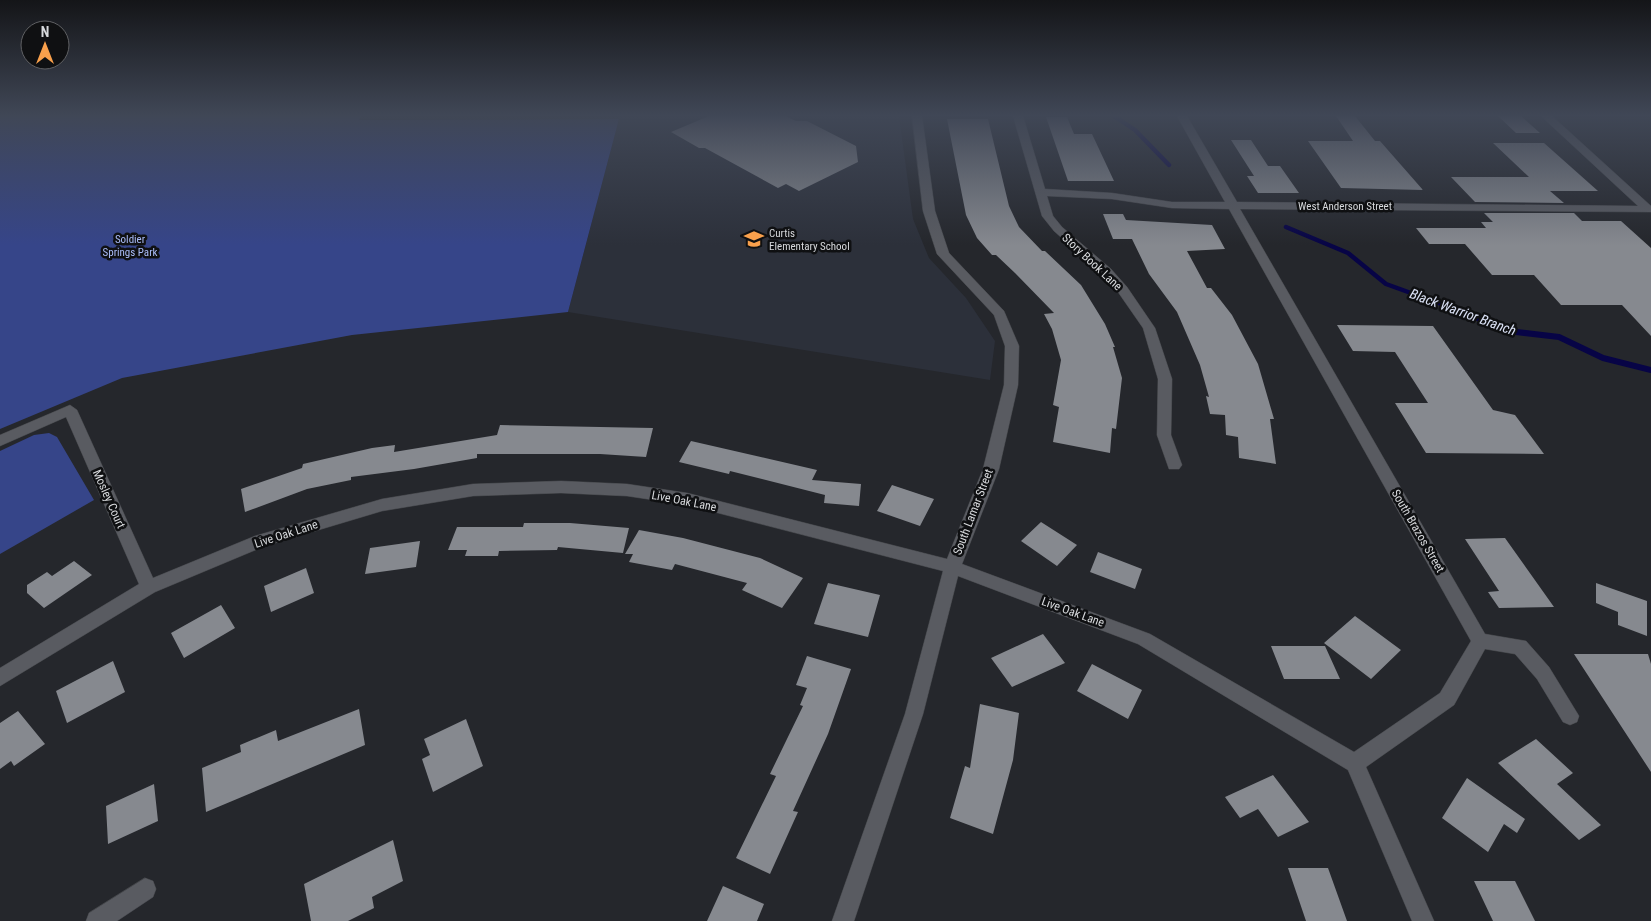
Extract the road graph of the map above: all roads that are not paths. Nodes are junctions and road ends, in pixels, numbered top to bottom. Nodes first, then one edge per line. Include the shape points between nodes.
1 (922, 159) edge
2 (1030, 159) edge
3 (1207, 159) edge
4 (1594, 159) edge
5 (1040, 192) junction
6 (1233, 205) junction
7 (1649, 208) edge
8 (0, 441) edge
9 (1174, 465) dead end
10 (952, 567) junction
11 (149, 587) junction
12 (1480, 641) junction
13 (0, 678) edge
14 (1570, 716) dead end
15 (1355, 763) junction
16 (145, 889) dead end
17 (96, 921) edge
18 (843, 921) edge
19 (1423, 921) edge

1 - 10 street, South Lamar Street via 929,211 943,254 1000,314 1012,346 1011,385 991,469
2 - 5 street, Story Book Lane
3 - 6 street, South Brazos Street
4 - 7 street
5 - 6 street, West Anderson Street via 1112,196 1172,206
5 - 9 street, Story Book Lane via 1048,216 1058,229 1113,278 1149,328 1165,379 1164,436
6 - 7 street, West Anderson Street
6 - 12 street, South Brazos Street
8 - 11 street, Mosley Court via 70,410
10 - 11 street, Live Oak Lane via 687,499 627,490 561,487 473,490 382,504 261,541
10 - 15 street, Live Oak Lane via 1144,639
10 - 18 street, South Lamar Street via 914,714
11 - 13 street, Live Oak Lane
12 - 14 street via 1520,648 1543,673
12 - 15 street via 1447,699
15 - 19 street
16 - 17 street

